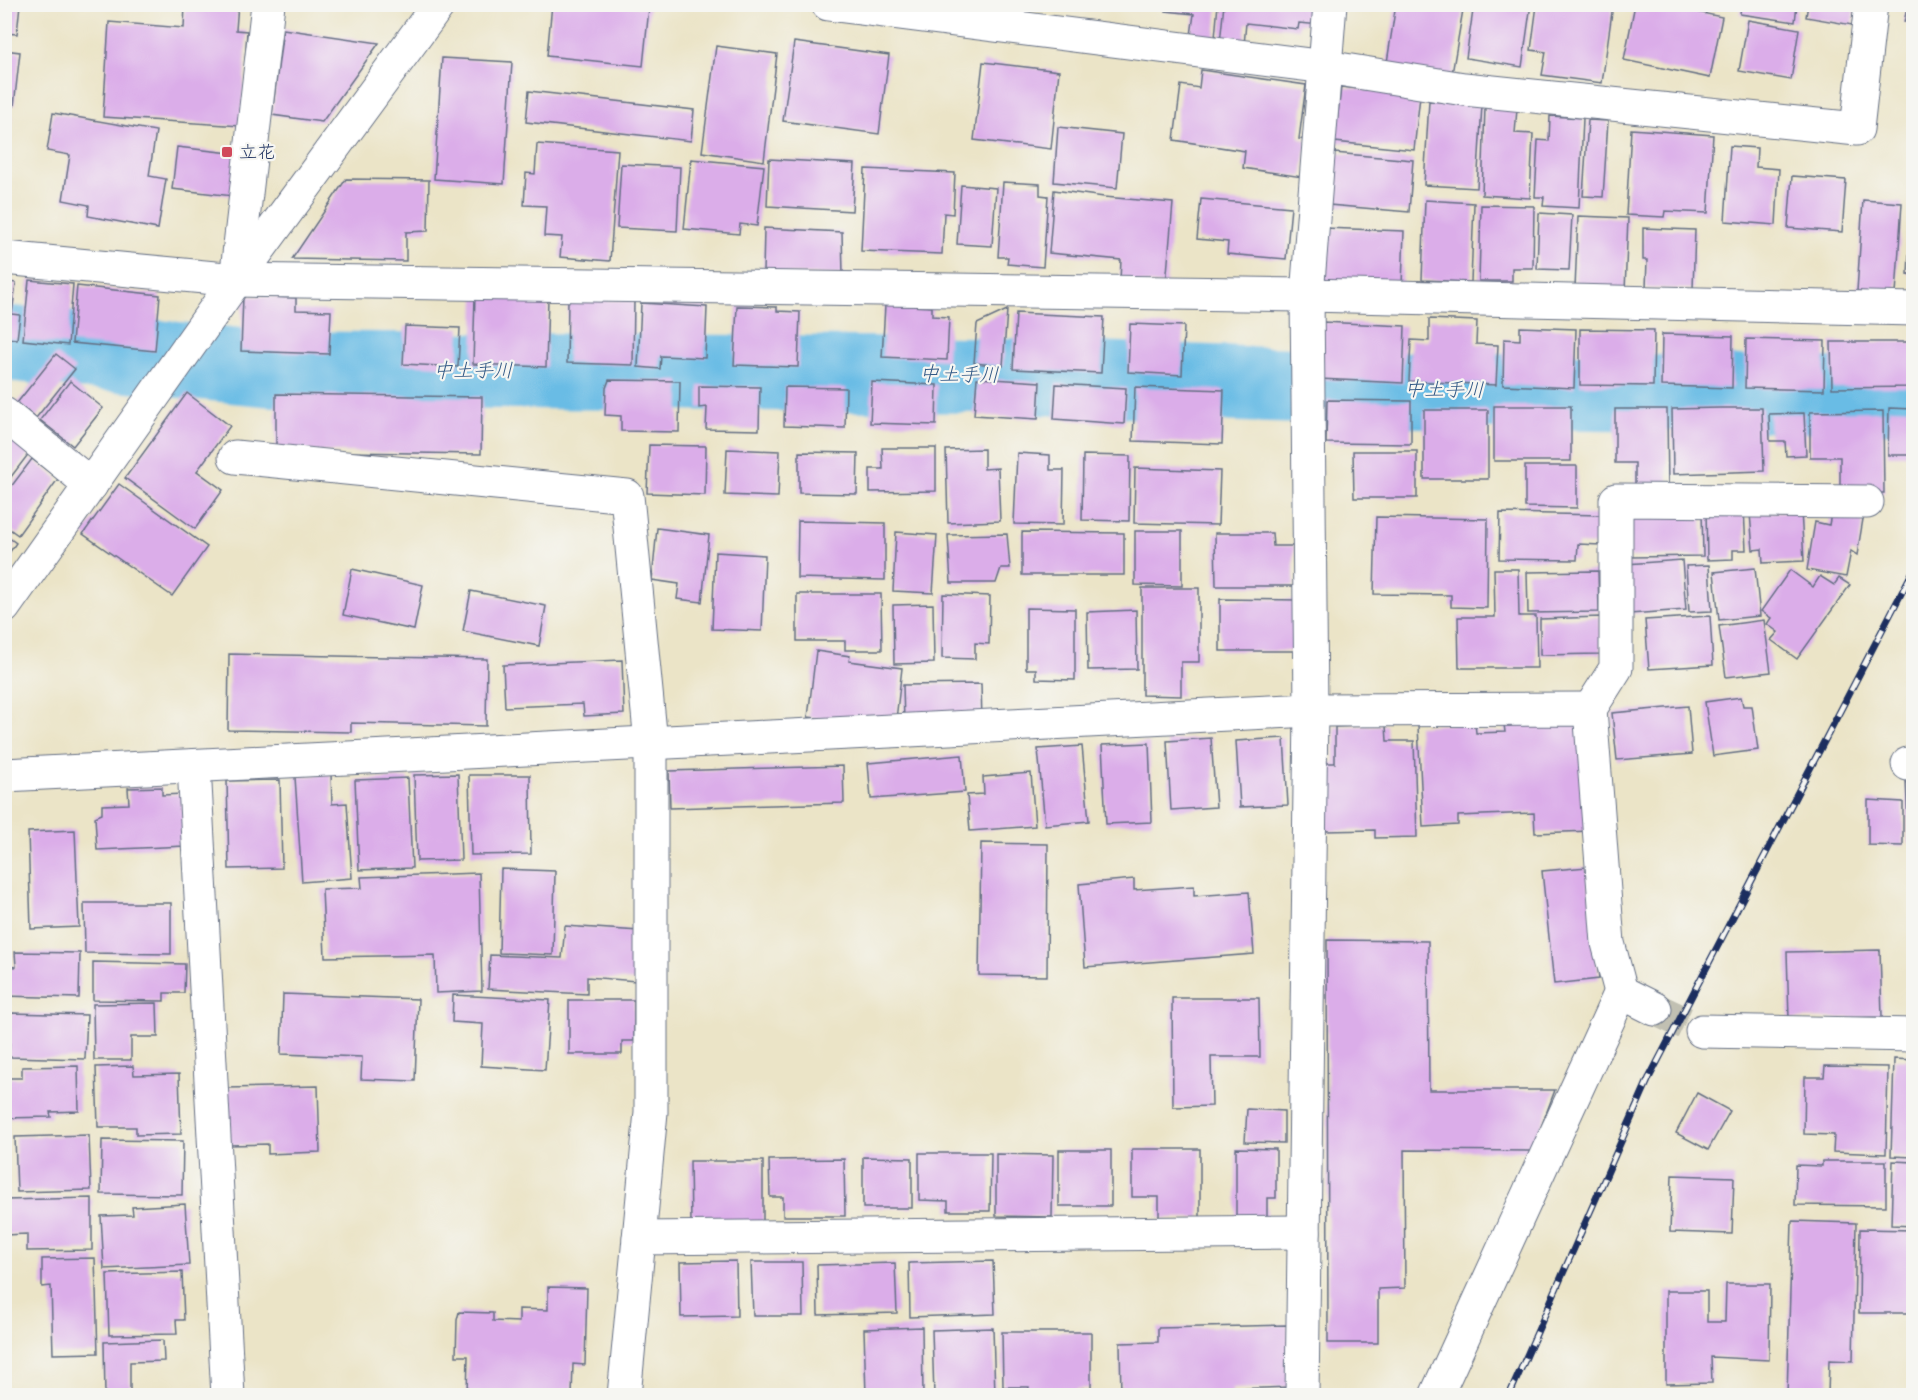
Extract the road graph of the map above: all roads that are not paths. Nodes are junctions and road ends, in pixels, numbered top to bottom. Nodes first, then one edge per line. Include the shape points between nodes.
1 (268, 4) edge
2 (439, 4) edge
3 (828, 4) edge
4 (1330, 4) edge
5 (1871, 4) edge
6 (1326, 67) junction
7 (4, 258) edge
8 (231, 287) junction
9 (1307, 295) junction
10 (1914, 309) edge
11 (4, 414) edge
12 (235, 457) dead end
13 (91, 485) junction
14 (1868, 502) dead end
15 (4, 607) edge
16 (1590, 709) junction
17 (1311, 710) junction
18 (651, 743) junction
19 (194, 766) junction
20 (4, 775) edge
21 (1621, 992) junction
22 (1655, 1009) tunnel mouth
23 (1702, 1031) tunnel mouth
24 (1914, 1035) edge
25 (1304, 1232) junction
26 (639, 1238) junction
27 (228, 1395) edge
28 (624, 1395) edge
29 (1302, 1395) edge
30 (1436, 1395) edge

1 - 8 street
2 - 8 street
3 - 6 street
4 - 6 street
5 - 6 street via 1857,129 1464,89
6 - 9 street
7 - 8 street
8 - 9 street
8 - 13 street
9 - 10 street
9 - 17 street
11 - 13 street
12 - 18 street via 627,496
13 - 15 street
14 - 16 street via 1616,500 1616,668
16 - 17 street
16 - 21 street via 1608,943
17 - 18 street
17 - 25 street
18 - 19 street
18 - 26 street via 651,1112
19 - 20 street
19 - 27 street
21 - 22 street
21 - 30 street
23 - 24 street
25 - 26 street
25 - 29 street
26 - 28 street

